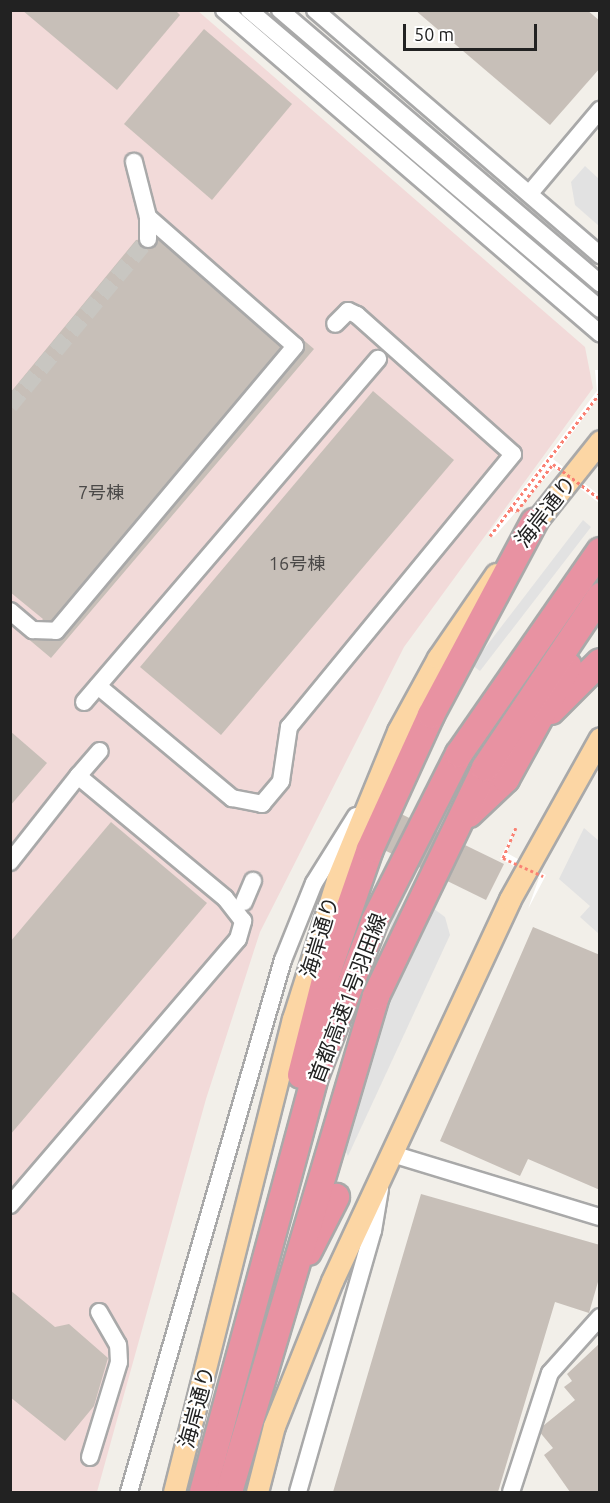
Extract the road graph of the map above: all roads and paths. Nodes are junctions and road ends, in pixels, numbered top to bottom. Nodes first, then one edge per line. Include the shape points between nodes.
1 (224, 10) edge
2 (249, 10) edge
3 (280, 10) edge
4 (315, 10) edge
5 (600, 110) edge
6 (134, 162) dead end
7 (530, 193) junction
8 (147, 217) junction
9 (148, 239) tunnel mouth
10 (600, 255) edge
11 (600, 283) edge
12 (600, 309) edge
13 (335, 324) dead end
14 (600, 333) edge
15 (378, 359) dead end
16 (599, 368) edge
17 (600, 382) edge
18 (600, 393) edge
19 (600, 441) edge
20 (600, 499) edge
21 (510, 509) junction
22 (534, 522) junction
23 (490, 536) dead end
24 (600, 551) edge
25 (600, 596) edge
26 (10, 611) edge
27 (600, 612) edge
28 (600, 662) edge
29 (98, 686) junction
30 (84, 702) dead end
31 (539, 722) junction
32 (600, 738) edge
33 (100, 750) dead end
34 (78, 776) junction
35 (374, 786) junction
36 (516, 828) dead end
37 (454, 830) junction
38 (10, 862) edge
39 (543, 876) dead end
40 (253, 881) dead end
41 (244, 902) dead end
42 (392, 1154) junction
43 (289, 1172) junction
44 (382, 1174) junction
45 (336, 1197) dead end
46 (10, 1205) edge
47 (600, 1217) edge
48 (291, 1279) junction
49 (99, 1312) dead end
50 (600, 1317) edge
51 (90, 1457) dead end
52 (174, 1490) edge
53 (129, 1492) edge
54 (203, 1492) edge
55 (229, 1492) edge
56 (257, 1492) edge
57 (298, 1492) edge
58 (512, 1492) edge

1 - 14 street
2 - 12 street
3 - 11 street
4 - 7 street
5 - 7 street
6 - 8 street
7 - 10 street
8 - 9 street
8 - 26 street via 295,346 56,631 33,630
13 - 29 street via 348,311 357,315 513,454 289,727 281,781 262,804 232,798
15 - 29 street
16 - 17 path
18 - 21 path, bridge
19 - 22 main road, 海岸通り
20 - 21 path, bridge via 553,464 517,511
21 - 23 path
22 - 35 main road, 海岸通り via 438,658
22 - 43 highway via 431,715 370,849 326,976 286,1136
24 - 43 highway, 首都高速1号羽田線 via 466,744 410,844 375,920 316,1074
25 - 37 highway, 首都高速1号羽田線 via 485,768
27 - 31 highway
28 - 31 highway
29 - 30 street
31 - 37 highway via 506,779
32 - 42 main road via 510,899
33 - 34 street
34 - 38 street
34 - 46 street via 225,898 243,921 238,939
35 - 52 main road, 海岸通り via 337,880 293,1019
35 - 53 street via 314,883 283,960
36 - 39 path, bridge via 503,858
37 - 48 highway, 首都高速1号羽田線 via 376,996
40 - 41 street
42 - 44 main road
42 - 47 street
43 - 54 highway, 首都高速1号羽田線
44 - 56 main road via 289,1387
44 - 57 street via 373,1232
45 - 48 highway
48 - 55 highway, 首都高速1号羽田線
49 - 51 street via 118,1345 119,1362
50 - 58 street via 550,1373

